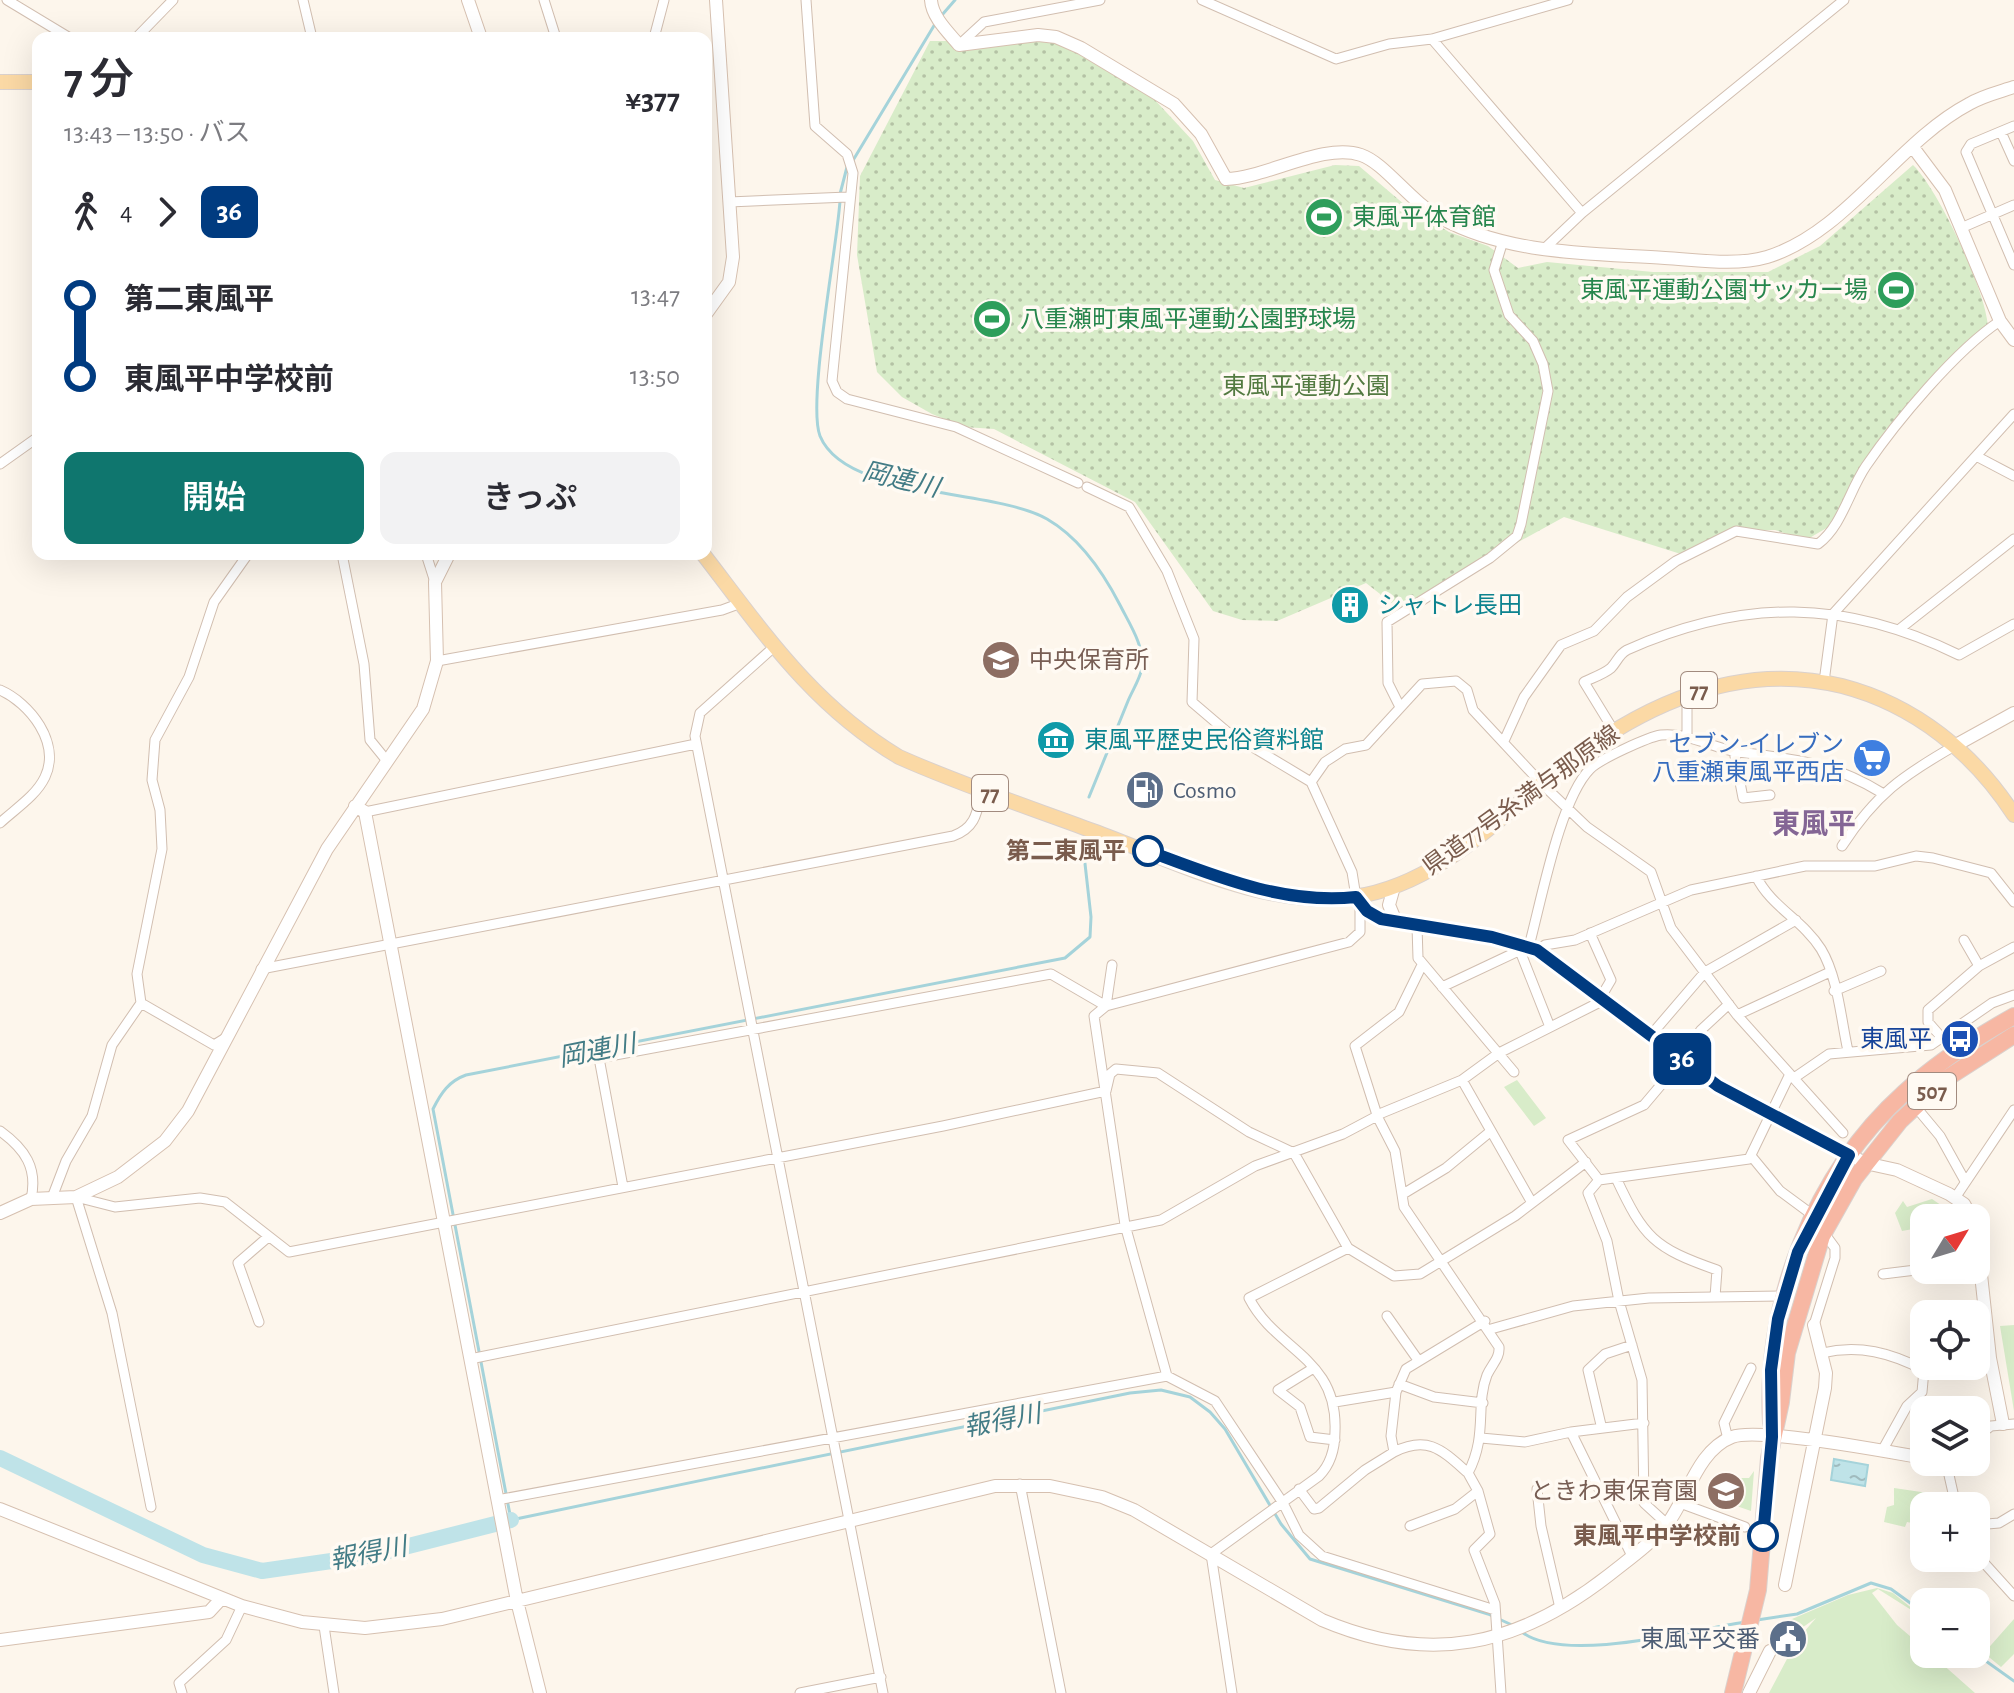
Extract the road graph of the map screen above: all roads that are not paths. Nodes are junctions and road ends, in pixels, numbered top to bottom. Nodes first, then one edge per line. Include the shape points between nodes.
1 (7, 0) edge
2 (173, 0) edge
3 (303, 0) edge
4 (468, 0) edge
5 (544, 0) edge
6 (664, 0) edge
7 (716, 0) edge
8 (806, 0) edge
9 (931, 0) edge
10 (1100, 0) edge
11 (1202, 0) edge
12 (1568, 0) edge
13 (1844, 0) edge
14 (60, 32) edge
15 (142, 32) edge
16 (311, 32) edge
17 (479, 32) edge
18 (554, 32) edge
19 (656, 32) edge
20 (1432, 39) junction
21 (959, 45) junction
22 (0, 82) edge
23 (32, 82) edge
24 (2014, 87) edge
25 (2014, 126) edge
26 (2001, 132) junction
27 (1912, 146) junction
28 (2014, 161) edge
29 (848, 197) junction
30 (729, 202) junction
31 (2014, 205) edge
32 (1582, 213) junction
33 (1993, 215) junction
34 (1961, 228) junction
35 (1503, 241) junction
36 (1543, 250) junction
37 (2014, 265) edge
38 (712, 306) edge
39 (2000, 321) junction
40 (2014, 340) edge
41 (2014, 414) edge
42 (32, 441) edge
43 (1976, 456) junction
44 (0, 464) edge
45 (2014, 476) edge
46 (2014, 539) edge
47 (244, 560) edge
48 (343, 560) edge
49 (428, 560) edge
50 (446, 560) edge
51 (708, 560) edge
52 (435, 582) junction
53 (741, 603) junction
54 (1833, 614) junction
55 (2014, 624) edge
56 (1901, 628) junction
57 (774, 647) junction
58 (437, 661) junction
59 (1824, 682) junction
60 (0, 690) edge
61 (1687, 694) junction
62 (1400, 707) junction
63 (2014, 713) edge
64 (1614, 731) junction
65 (1687, 738) junction
66 (1504, 741) junction
67 (696, 744) junction
68 (1956, 745) junction
69 (1734, 751) junction
70 (387, 761) junction
71 (1311, 782) junction
72 (1542, 784) junction
73 (982, 790) junction
74 (1882, 793) junction
75 (1770, 795) dead end
76 (1568, 808) junction
77 (360, 809) junction
78 (2014, 815) edge
79 (0, 823) edge
80 (1842, 846) dead end
81 (1756, 876) junction
82 (723, 880) junction
83 (1394, 887) junction
84 (1358, 900) junction
85 (1662, 902) junction
86 (2014, 902) edge
87 (1796, 920) junction
88 (1396, 922) junction
89 (1417, 926) junction
90 (1590, 933) junction
91 (1964, 940) dead end
92 (388, 944) junction
93 (2014, 947) edge
94 (1529, 949) junction
95 (1112, 965) dead end
96 (1422, 965) junction
97 (1979, 966) junction
98 (260, 969) junction
99 (1881, 971) dead end
100 (1705, 972) junction
101 (1830, 972) junction
102 (1442, 987) junction
103 (1834, 991) junction
104 (2014, 995) edge
105 (1602, 999) junction
106 (2003, 999) junction
107 (141, 1003) junction
108 (1729, 1004) junction
109 (1106, 1006) junction
110 (1737, 1015) junction
111 (2013, 1016) edge
112 (1550, 1027) junction
113 (753, 1029) junction
114 (1651, 1035) junction
115 (2014, 1035) edge
116 (227, 1037) junction
117 (1942, 1038) junction
118 (1848, 1051) junction
119 (1499, 1053) junction
120 (1681, 1059) junction
121 (1514, 1072) dead end
122 (1792, 1076) junction
123 (1462, 1080) junction
124 (1106, 1091) junction
125 (1915, 1106) junction
126 (1773, 1114) junction
127 (2013, 1114) edge
128 (0, 1131) edge
129 (1491, 1131) junction
130 (1843, 1133) dead end
131 (1294, 1153) junction
132 (1849, 1155) junction
133 (1752, 1157) junction
134 (779, 1158) junction
135 (1586, 1162) junction
136 (1865, 1163) junction
137 (1616, 1178) junction
138 (1599, 1180) junction
139 (1965, 1181) junction
140 (623, 1187) junction
141 (1403, 1194) junction
142 (53, 1195) junction
143 (76, 1197) junction
144 (1955, 1198) junction
145 (31, 1199) junction
146 (1532, 1203) junction
147 (1960, 1204) edge
148 (0, 1213) edge
149 (1814, 1216) junction
150 (441, 1220) junction
151 (1125, 1225) junction
152 (1824, 1233) junction
153 (268, 1237) junction
154 (1348, 1248) junction
155 (1440, 1260) junction
156 (1910, 1271) edge
157 (1883, 1274) dead end
158 (804, 1290) junction
159 (1784, 1296) junction
160 (1715, 1297) junction
161 (1619, 1301) junction
162 (1387, 1316) dead end
163 (259, 1322) dead end
164 (1488, 1325) junction
165 (1814, 1325) joint
166 (1632, 1345) junction
167 (1822, 1353) junction
168 (1990, 1358) edge
169 (470, 1359) junction
170 (1418, 1360) junction
171 (1910, 1364) edge
172 (1751, 1368) dead end
173 (1312, 1369) junction
174 (1167, 1376) junction
175 (1923, 1380) edge
176 (1398, 1388) junction
177 (1335, 1402) junction
178 (1483, 1403) junction
179 (1644, 1423) junction
180 (2009, 1424) edge
181 (1601, 1425) junction
182 (1571, 1432) junction
183 (1772, 1437) junction
184 (1481, 1438) junction
185 (1728, 1439) junction
186 (1335, 1440) junction
187 (834, 1442) junction
188 (1814, 1442) junction
189 (1882, 1451) junction
190 (1394, 1452) junction
191 (1910, 1456) edge
192 (1468, 1473) junction
193 (1020, 1484) junction
194 (1299, 1489) junction
195 (1537, 1489) dead end
196 (1478, 1491) junction
197 (498, 1503) junction
198 (1283, 1503) junction
199 (1680, 1503) junction
200 (151, 1507) dead end
201 (0, 1509) edge
202 (2014, 1514) edge
203 (849, 1519) junction
204 (1667, 1524) junction
205 (1990, 1524) edge
206 (1410, 1526) dead end
207 (1745, 1527) dead end
208 (1211, 1554) junction
209 (1632, 1556) junction
210 (1990, 1569) edge
211 (1785, 1585) dead end
212 (2014, 1596) edge
213 (221, 1599) junction
214 (517, 1601) junction
215 (242, 1606) junction
216 (1560, 1608) junction
217 (1495, 1610) junction
218 (324, 1626) junction
219 (1495, 1637) junction
220 (0, 1640) edge
221 (1770, 1651) dead end
222 (881, 1677) junction
223 (1739, 1692) edge
224 (182, 1693) edge
225 (334, 1693) edge
226 (540, 1693) edge
227 (800, 1693) edge
228 (883, 1693) edge
229 (1061, 1693) edge
230 (1232, 1693) edge
231 (1501, 1693) edge

1 - 14 street
2 - 15 street
3 - 16 street
4 - 17 street
5 - 18 street
6 - 19 street
7 - 30 street
8 - 29 street via 815,126 847,154
9 - 21 street via 931,8
10 - 21 street via 984,22
11 - 20 street via 1336,59
12 - 20 street
13 - 32 street
20 - 32 street
21 - 35 street via 1056,37 1174,104 1201,134 1226,179 1328,154 1360,154 1425,209
22 - 23 main road
24 - 27 street via 1968,104
25 - 26 street
26 - 28 street
26 - 33 street via 1971,144 1966,152
27 - 34 street via 1945,190
27 - 36 street via 1812,234 1768,256 1703,260
29 - 30 street
29 - 71 street via 832,381 837,392 956,427 1129,507 1167,571 1194,639 1192,702 1239,740
30 - 38 street via 729,282
31 - 33 street
32 - 36 street
33 - 34 street
33 - 37 street
34 - 39 street
35 - 36 street
35 - 62 street via 1494,270 1509,315 1533,341 1543,364 1548,391 1540,435 1517,536 1387,622 1388,683
39 - 40 street
39 - 66 street via 1924,394 1865,467 1829,536 1818,544 1736,531 1676,561 1627,597 1594,631 1561,645 1524,697
41 - 43 street
42 - 44 street
43 - 45 street
43 - 54 street
46 - 56 street
47 - 107 street via 214,602 189,677 155,740 152,780 162,849 137,974
48 - 70 street via 364,664 370,740
49 - 52 street
50 - 52 street
51 - 53 main road, 県道77号糸満与那原線 / 77
52 - 58 street
53 - 57 main road, 県道77号糸満与那原線 / 77
53 - 58 street
54 - 56 street
54 - 59 street
54 - 64 street via 1776,611 1731,616 1623,652 1610,669 1584,682
55 - 56 street via 1959,655
57 - 67 street via 700,713
57 - 73 main road, 県道77号糸満与那原線 / 77 via 803,683 865,737 899,757
58 - 70 street via 423,709
59 - 61 main road, 県道77号糸満与那原線 / 77 via 1752,680
59 - 68 main road, 県道77号糸満与那原線 / 77 via 1882,699
60 - 79 street via 25,705 43,730 49,760 36,790
61 - 64 main road, 県道77号糸満与那原線 / 77
61 - 65 street
62 - 66 street via 1422,684 1456,681 1467,690 1473,710
62 - 71 street via 1366,745 1335,755
63 - 68 street
64 - 72 main road, 県道77号糸満与那原線 / 77
65 - 69 street
65 - 76 street via 1651,738 1595,764
66 - 72 street
67 - 77 street
67 - 82 street
68 - 74 street
68 - 78 main road, 県道77号糸満与那原線 / 77
69 - 74 street via 1817,762
69 - 75 street via 1743,798
70 - 77 street
71 - 84 street via 1352,872
72 - 76 street
72 - 83 main road, 県道77号糸満与那原線 / 77 via 1456,854
73 - 82 street via 975,820 966,832
73 - 84 main road, 県道77号糸満与那原線 / 77 via 1252,887 1292,896
74 - 80 street
76 - 85 street via 1651,872
76 - 94 street
77 - 92 street
77 - 98 street
81 - 85 street
81 - 86 street via 1805,866 1886,865 1916,856 1991,873
81 - 87 street via 1773,903
82 - 92 street
82 - 113 street
83 - 84 main road, 県道77号糸満与那原線 / 77
83 - 88 street via 1389,905
84 - 88 street via 1373,915
84 - 109 street via 1360,932 1349,942
85 - 90 street
85 - 100 street via 1671,928
87 - 100 street
87 - 101 street via 1822,951
88 - 89 street
89 - 94 street
89 - 96 street
90 - 94 street
90 - 105 street via 1611,980
91 - 97 street
92 - 98 street
92 - 150 street
93 - 97 street
94 - 102 street
94 - 105 street
94 - 112 street
95 - 109 street
96 - 102 street
96 - 123 street via 1399,1012 1355,1046 1377,1115
97 - 117 street via 1928,1010 1928,1022
98 - 116 street
99 - 103 street
100 - 108 street
100 - 114 street
101 - 103 street
101 - 110 street
102 - 119 street
103 - 118 street
104 - 106 street
105 - 112 street
105 - 114 street
106 - 111 street
106 - 117 street
107 - 116 street via 214,1045
107 - 142 street via 112,1045 92,1116
108 - 110 street
108 - 120 street
109 - 113 street via 1051,974
109 - 124 street via 1094,1016
110 - 122 street
111 - 132 highway, 507 via 1939,1063 1902,1094
112 - 119 street
113 - 134 street
113 - 140 street via 599,1058
114 - 120 street
115 - 125 highway, 507 via 1969,1062
116 - 143 street via 188,1111 165,1141 118,1177
117 - 118 street via 1931,1045
118 - 122 street via 1829,1054
119 - 121 street
119 - 123 street
120 - 126 street via 1718,1086
120 - 135 street via 1644,1105 1568,1140
122 - 126 street
122 - 130 street
123 - 129 street
124 - 131 street via 1116,1069 1158,1073 1249,1132
124 - 134 street
124 - 151 street
125 - 136 highway, 507
125 - 139 street via 1940,1136
126 - 132 street
126 - 133 street
127 - 139 street
128 - 145 street via 31,1164
129 - 141 street
129 - 146 street
131 - 141 street via 1377,1116 1395,1151
131 - 151 street via 1255,1166 1161,1220
131 - 154 street
132 - 136 street
132 - 149 highway, 507
133 - 137 street
133 - 149 street via 1780,1191
134 - 140 street
134 - 158 street
135 - 138 street
135 - 146 street
136 - 144 street via 1897,1170
136 - 152 highway, 507
137 - 138 street
137 - 160 street via 1656,1244 1717,1270
138 - 161 street via 1588,1193 1610,1255
139 - 144 street
140 - 150 street
141 - 155 street via 1404,1207
142 - 143 street
142 - 145 street
143 - 153 street via 115,1207 200,1198 225,1202
143 - 200 street via 112,1313
144 - 147 street
145 - 148 street
146 - 155 street
149 - 159 highway, 507
150 - 153 street via 289,1252
150 - 169 street
151 - 158 street
151 - 174 street
152 - 165 street via 1835,1248 1835,1258
152 - 183 highway, 507 via 1794,1322
153 - 163 street via 238,1263
154 - 155 street via 1405,1278
154 - 173 street via 1249,1298 1258,1316 1298,1349
155 - 164 street
156 - 157 street
158 - 169 street
158 - 187 street
159 - 160 street
159 - 183 highway, 507 via 1771,1370
160 - 161 street
161 - 164 street
161 - 166 street
162 - 170 street
164 - 170 street
164 - 178 street via 1500,1354 1487,1376
165 - 167 street
166 - 179 street via 1642,1380
166 - 181 street via 1605,1354 1588,1370
167 - 171 street via 1858,1349
167 - 188 street via 1825,1388
168 - 180 street
169 - 197 street
170 - 176 street via 1406,1369
172 - 185 street via 1724,1423
173 - 177 street
173 - 186 street via 1278,1390 1300,1407 1310,1437
174 - 187 street
174 - 198 street via 1215,1401
175 - 189 street via 1922,1392 1907,1406
176 - 177 street
176 - 178 street
176 - 190 street
177 - 186 street
178 - 184 street
179 - 181 street
179 - 204 street via 1644,1503
181 - 182 street
182 - 184 street via 1525,1442
182 - 209 street
183 - 185 street via 1745,1434
183 - 188 street
183 - 223 highway, 507 via 1754,1611
184 - 192 street
185 - 199 street via 1705,1459
186 - 194 street via 1329,1466
187 - 197 street
187 - 203 street
188 - 189 street
188 - 211 street
189 - 191 street
190 - 192 street via 1426,1443 1440,1447
190 - 194 street via 1319,1508 1314,1509
192 - 196 street
193 - 203 street via 970,1490
193 - 208 street via 1102,1497
193 - 229 street
194 - 198 street
195 - 216 street
196 - 206 street via 1455,1509
196 - 217 street via 1490,1534 1474,1550
197 - 214 street
198 - 208 street
198 - 217 street via 1299,1535 1322,1556
199 - 204 street
199 - 207 street
201 - 213 street
202 - 205 street
203 - 214 street
203 - 222 street
204 - 209 street
208 - 219 street via 1322,1620 1369,1639 1440,1646
208 - 230 street
209 - 216 street
210 - 212 street
213 - 215 street
213 - 220 street via 209,1612
214 - 218 street via 386,1628
214 - 226 street
215 - 218 street
215 - 224 street via 226,1640 179,1683
216 - 219 street
217 - 219 street
218 - 225 street
219 - 231 street
221 - 223 street
222 - 227 street
222 - 228 street

